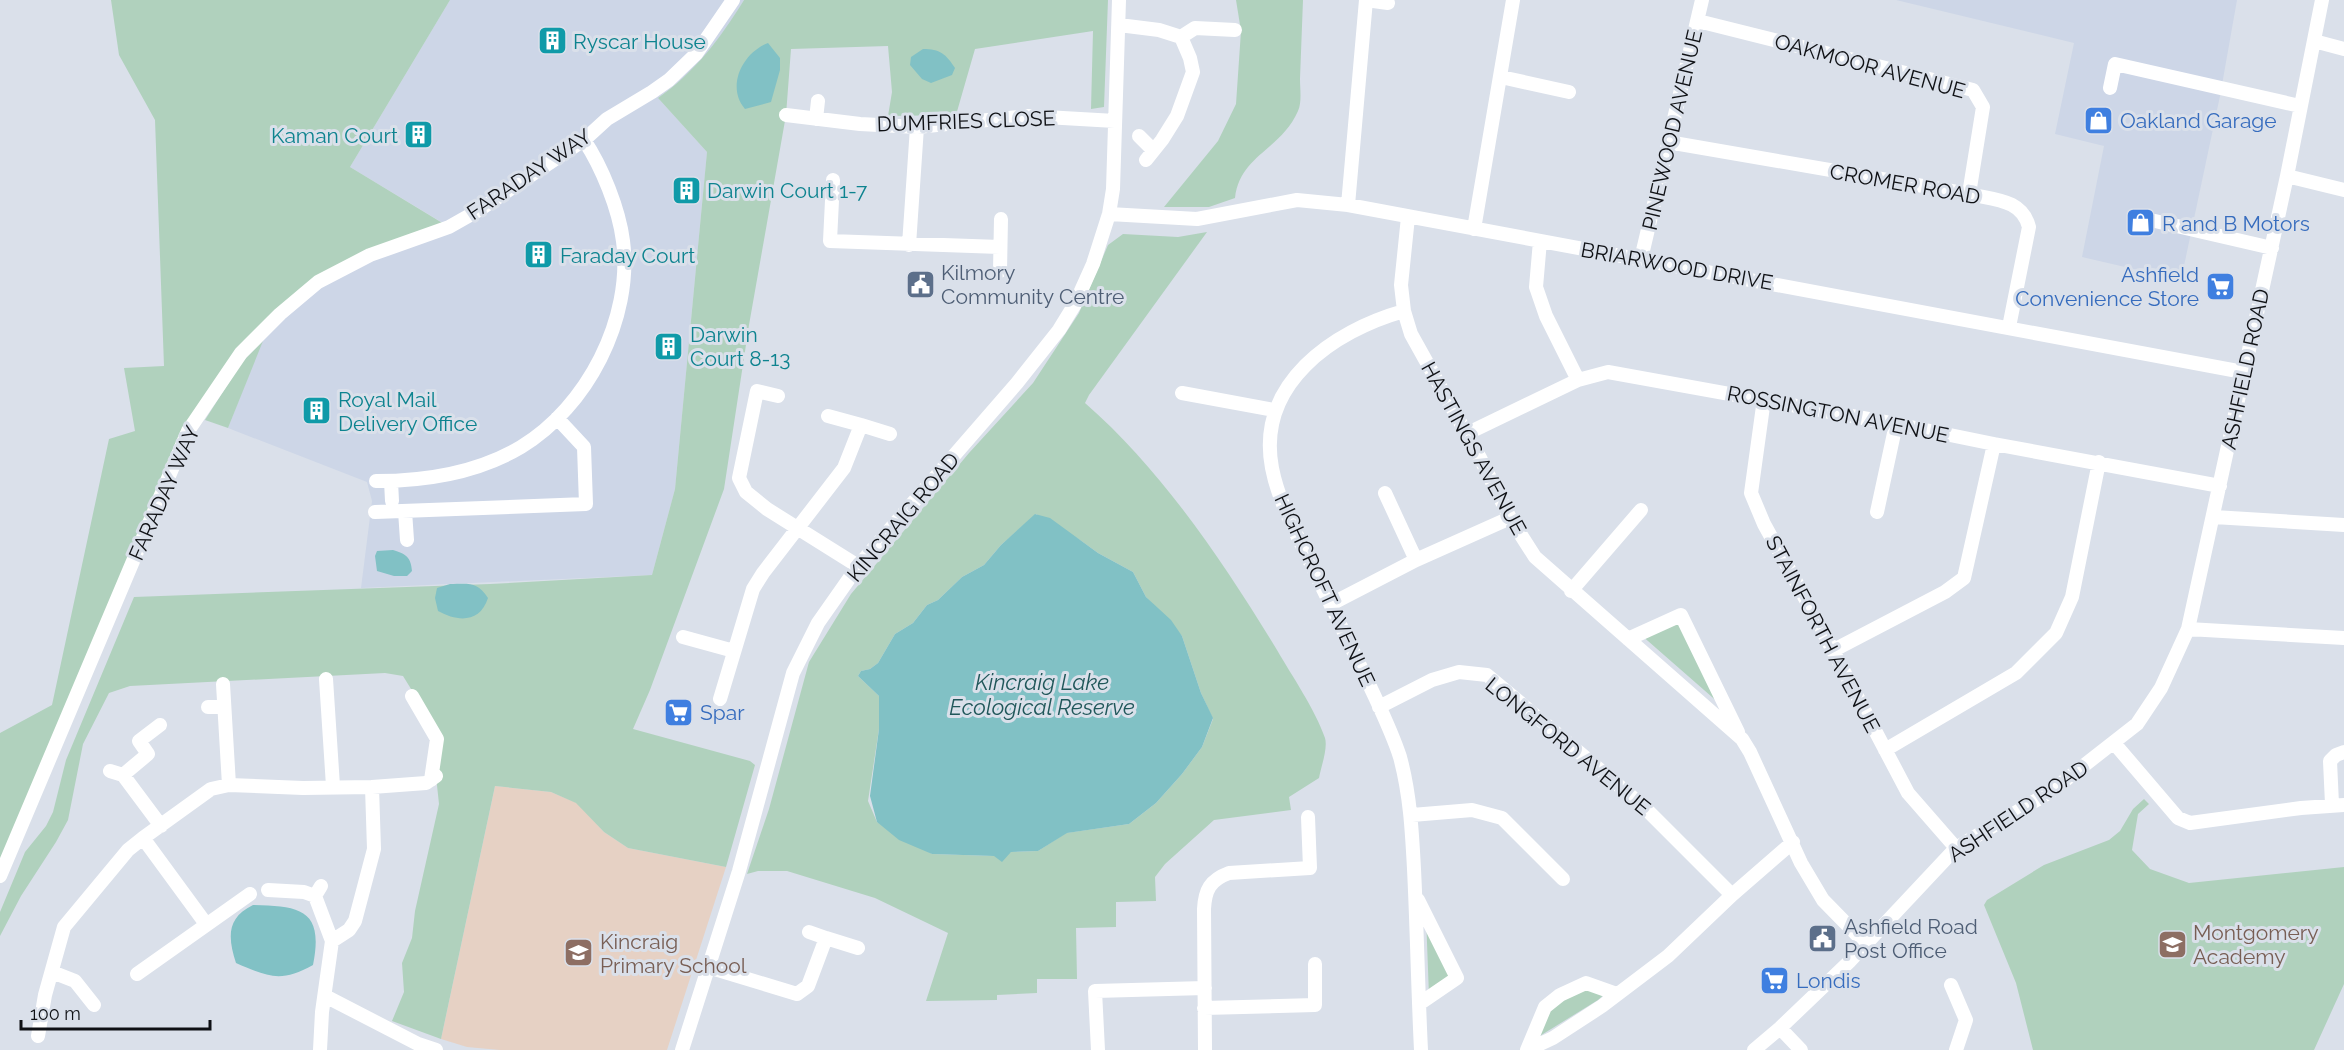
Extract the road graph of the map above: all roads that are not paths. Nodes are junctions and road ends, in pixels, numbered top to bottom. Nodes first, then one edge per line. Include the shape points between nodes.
1 (733, 0) edge
2 (1119, 0) edge
3 (1366, 0) edge
4 (1514, 0) edge
5 (1702, 0) edge
6 (2322, 0) edge
7 (1388, 3) dead end
8 (1698, 21) junction
9 (1119, 25) junction
10 (1235, 30) dead end
11 (1180, 38) junction
12 (2314, 41) junction
13 (2344, 49) edge
14 (1501, 77) junction
15 (2110, 88) dead end
16 (1569, 92) dead end
17 (818, 100) dead end
18 (2300, 106) junction
19 (786, 116) dead end
20 (816, 119) junction
21 (1115, 121) junction
22 (917, 127) junction
23 (1139, 136) dead end
24 (584, 140) junction
25 (1668, 142) junction
26 (2287, 176) junction
27 (833, 180) dead end
28 (2344, 190) edge
29 (1969, 194) junction
30 (1348, 205) junction
31 (1109, 214) junction
32 (1408, 217) junction
33 (1001, 219) dead end
34 (2155, 220) dead end
35 (1474, 229) junction
36 (1540, 241) junction
37 (909, 245) junction
38 (1000, 247) junction
39 (2272, 248) junction
40 (1641, 259) junction
41 (1000, 271) dead end
42 (1404, 311) junction
43 (2009, 327) junction
44 (2243, 372) junction
45 (1578, 380) junction
46 (1182, 393) dead end
47 (777, 396) dead end
48 (1764, 399) junction
49 (1274, 410) junction
50 (828, 416) dead end
51 (557, 418) junction
52 (1896, 424) junction
53 (861, 425) junction
54 (890, 434) dead end
55 (1466, 434) junction
56 (1994, 444) junction
57 (2099, 462) junction
58 (376, 481) dead end
59 (391, 481) junction
60 (2220, 486) junction
61 (1385, 493) dead end
62 (392, 501) dead end
63 (1875, 503) dead end
64 (1641, 510) dead end
65 (405, 511) junction
66 (375, 512) dead end
67 (2214, 517) junction
68 (1510, 518) junction
69 (2344, 525) edge
70 (799, 529) junction
71 (407, 540) dead end
72 (1416, 560) junction
73 (858, 566) junction
74 (1571, 591) junction
75 (1330, 604) junction
76 (2188, 629) junction
77 (683, 637) dead end
78 (2344, 638) edge
79 (1628, 639) junction
80 (734, 651) junction
81 (1832, 651) junction
82 (326, 679) dead end
83 (223, 684) dead end
84 (412, 696) dead end
85 (342, 697) dead end
86 (327, 698) junction
87 (720, 699) dead end
88 (224, 706) junction
89 (208, 707) dead end
90 (1380, 707) junction
91 (160, 725) dead end
92 (1742, 739) junction
93 (2114, 743) junction
94 (1885, 750) junction
95 (2344, 752) edge
96 (229, 785) junction
97 (333, 786) junction
98 (372, 786) junction
99 (2338, 805) edge
100 (1412, 815) junction
101 (1308, 817) dead end
102 (160, 826) junction
103 (143, 838) junction
104 (1793, 842) junction
105 (1956, 848) junction
106 (0, 876) edge
107 (1563, 879) dead end
108 (268, 890) dead end
109 (250, 894) dead end
110 (1732, 895) junction
111 (1416, 897) junction
112 (206, 924) junction
113 (809, 932) dead end
114 (826, 938) junction
115 (332, 941) junction
116 (1866, 944) junction
117 (858, 948) dead end
118 (1315, 963) dead end
119 (708, 967) junction
120 (52, 972) junction
121 (137, 974) dead end
122 (1951, 986) dead end
123 (1205, 988) junction
124 (1617, 994) junction
125 (325, 996) junction
126 (1419, 1004) junction
127 (93, 1005) dead end
128 (1204, 1008) junction
129 (1780, 1028) junction
130 (38, 1036) dead end
131 (320, 1050) edge
132 (436, 1050) edge
133 (682, 1050) edge
134 (1098, 1050) edge
135 (1205, 1050) edge
136 (1421, 1050) edge
137 (1527, 1050) edge
138 (1754, 1050) edge
139 (1801, 1050) edge
140 (1956, 1050) edge

1 - 24 street, FARADAY WAY via 701,48 682,67 652,92 607,119
2 - 9 street, KINCRAIG ROAD
3 - 7 street
3 - 30 street
4 - 14 street
5 - 8 street, PINEWOOD AVENUE
6 - 12 street, ASHFIELD ROAD
8 - 25 street, PINEWOOD AVENUE
8 - 29 street, OAKMOOR AVENUE via 1973,90 1983,107
9 - 11 street via 1159,30
9 - 21 street, KINCRAIG ROAD
10 - 11 street via 1195,28
11 - 23 street via 1193,72 1177,116 1150,155
12 - 13 street
12 - 18 street, ASHFIELD ROAD
14 - 16 street
14 - 35 street
15 - 18 street via 2115,64
17 - 20 street
18 - 26 street, ASHFIELD ROAD
19 - 20 street, DUMFRIES CLOSE
20 - 22 street, DUMFRIES CLOSE
21 - 22 street, DUMFRIES CLOSE via 1028,116
21 - 31 street, KINCRAIG ROAD
22 - 37 street
24 - 51 street via 600,165 623,238 621,292 609,342 576,398
24 - 106 street, FARADAY WAY via 462,220 381,250 318,282 241,353 188,431
25 - 29 street, CROMER ROAD
25 - 40 street, PINEWOOD AVENUE
26 - 28 street
26 - 39 street, ASHFIELD ROAD
27 - 37 street via 830,241
29 - 43 street, CROMER ROAD via 2015,205 2026,214 2029,227
30 - 31 street, BRIARWOOD DRIVE via 1297,200 1197,219
30 - 32 street, BRIARWOOD DRIVE
31 - 73 street, KINCRAIG ROAD via 1093,264 1059,330
32 - 35 street, BRIARWOOD DRIVE
32 - 42 street, HASTINGS AVENUE via 1401,285
33 - 38 street
34 - 39 street
35 - 36 street, BRIARWOOD DRIVE
36 - 40 street, BRIARWOOD DRIVE
36 - 45 street via 1536,287
37 - 38 street
38 - 41 street
39 - 44 street, ASHFIELD ROAD
40 - 43 street, BRIARWOOD DRIVE
42 - 49 street, HIGHCROFT AVENUE via 1349,333 1315,356 1288,384
42 - 55 street, HASTINGS AVENUE via 1411,334
43 - 44 street, BRIARWOOD DRIVE
44 - 60 street, ASHFIELD ROAD
45 - 48 street, ROSSINGTON AVENUE via 1608,372
45 - 55 street, ROSSINGTON AVENUE
46 - 49 street
47 - 70 street via 757,391 739,478 746,492
48 - 52 street, ROSSINGTON AVENUE
48 - 81 street, STAINFORTH AVENUE via 1750,493
49 - 75 street, HIGHCROFT AVENUE via 1270,445 1281,501
50 - 53 street
51 - 59 street via 522,446 475,467 434,477
51 - 65 street via 584,447 586,504
52 - 56 street, ROSSINGTON AVENUE
52 - 63 street
53 - 54 street
53 - 70 street via 844,468
55 - 68 street, HASTINGS AVENUE
56 - 57 street, ROSSINGTON AVENUE
56 - 81 street via 1964,578 1945,592
57 - 60 street, ROSSINGTON AVENUE
57 - 94 street via 2072,597 2056,633 2016,673
58 - 59 street
59 - 62 street
60 - 67 street, ASHFIELD ROAD
61 - 72 street
64 - 74 street
65 - 66 street
65 - 71 street
67 - 69 street
67 - 76 street, ASHFIELD ROAD
68 - 72 street
68 - 74 street, HASTINGS AVENUE via 1534,557
70 - 73 street
70 - 80 street via 753,589
72 - 75 street
73 - 119 street, KINCRAIG ROAD via 818,623 793,673 739,871
74 - 79 street, HASTINGS AVENUE
75 - 90 street, HIGHCROFT AVENUE
76 - 78 street
76 - 93 street, ASHFIELD ROAD via 2150,706 2137,724
77 - 80 street
79 - 92 street, HASTINGS AVENUE
79 - 92 street, HASTINGS AVENUE via 1681,615
80 - 87 street
81 - 94 street, STAINFORTH AVENUE
82 - 86 street
83 - 88 street
84 - 98 street via 437,738 430,782
85 - 86 street
86 - 97 street
88 - 89 street
88 - 96 street
90 - 100 street, HIGHCROFT AVENUE via 1400,756
90 - 110 street, LONGFORD AVENUE via 1441,677 1459,672 1487,675 1643,806
91 - 102 street via 139,741 148,754 116,773
92 - 104 street, HASTINGS AVENUE
93 - 99 street via 2178,818 2186,822
93 - 105 street, ASHFIELD ROAD via 2050,792
94 - 105 street, STAINFORTH AVENUE via 1908,793
95 - 99 street via 2330,761
96 - 97 street
96 - 102 street via 211,789
97 - 98 street
98 - 115 street via 374,849 355,921
100 - 107 street via 1472,810 1502,818
100 - 111 street, HIGHCROFT AVENUE
101 - 123 street via 1310,868 1229,873 1206,890
102 - 103 street
103 - 112 street
103 - 120 street via 128,850 64,927
104 - 110 street
104 - 116 street, HASTINGS AVENUE via 1823,900
105 - 116 street, ASHFIELD ROAD
108 - 115 street via 318,891
109 - 112 street
110 - 124 street via 1668,956
111 - 126 street, HIGHCROFT AVENUE
111 - 126 street, HIGHCROFT AVENUE via 1457,978
112 - 121 street
113 - 114 street
114 - 117 street
114 - 119 street via 808,986 797,994
115 - 125 street
116 - 129 street, ASHFIELD ROAD
118 - 128 street via 1315,1005
119 - 133 street, KINCRAIG ROAD
120 - 127 street via 75,981
120 - 130 street
122 - 140 street via 1966,1020
123 - 128 street
123 - 134 street via 1095,991
124 - 137 street via 1553,1038
124 - 137 street via 1586,983 1560,995 1545,1007
125 - 131 street
125 - 132 street
126 - 136 street, HIGHCROFT AVENUE
128 - 135 street
129 - 138 street, ASHFIELD ROAD
129 - 139 street

